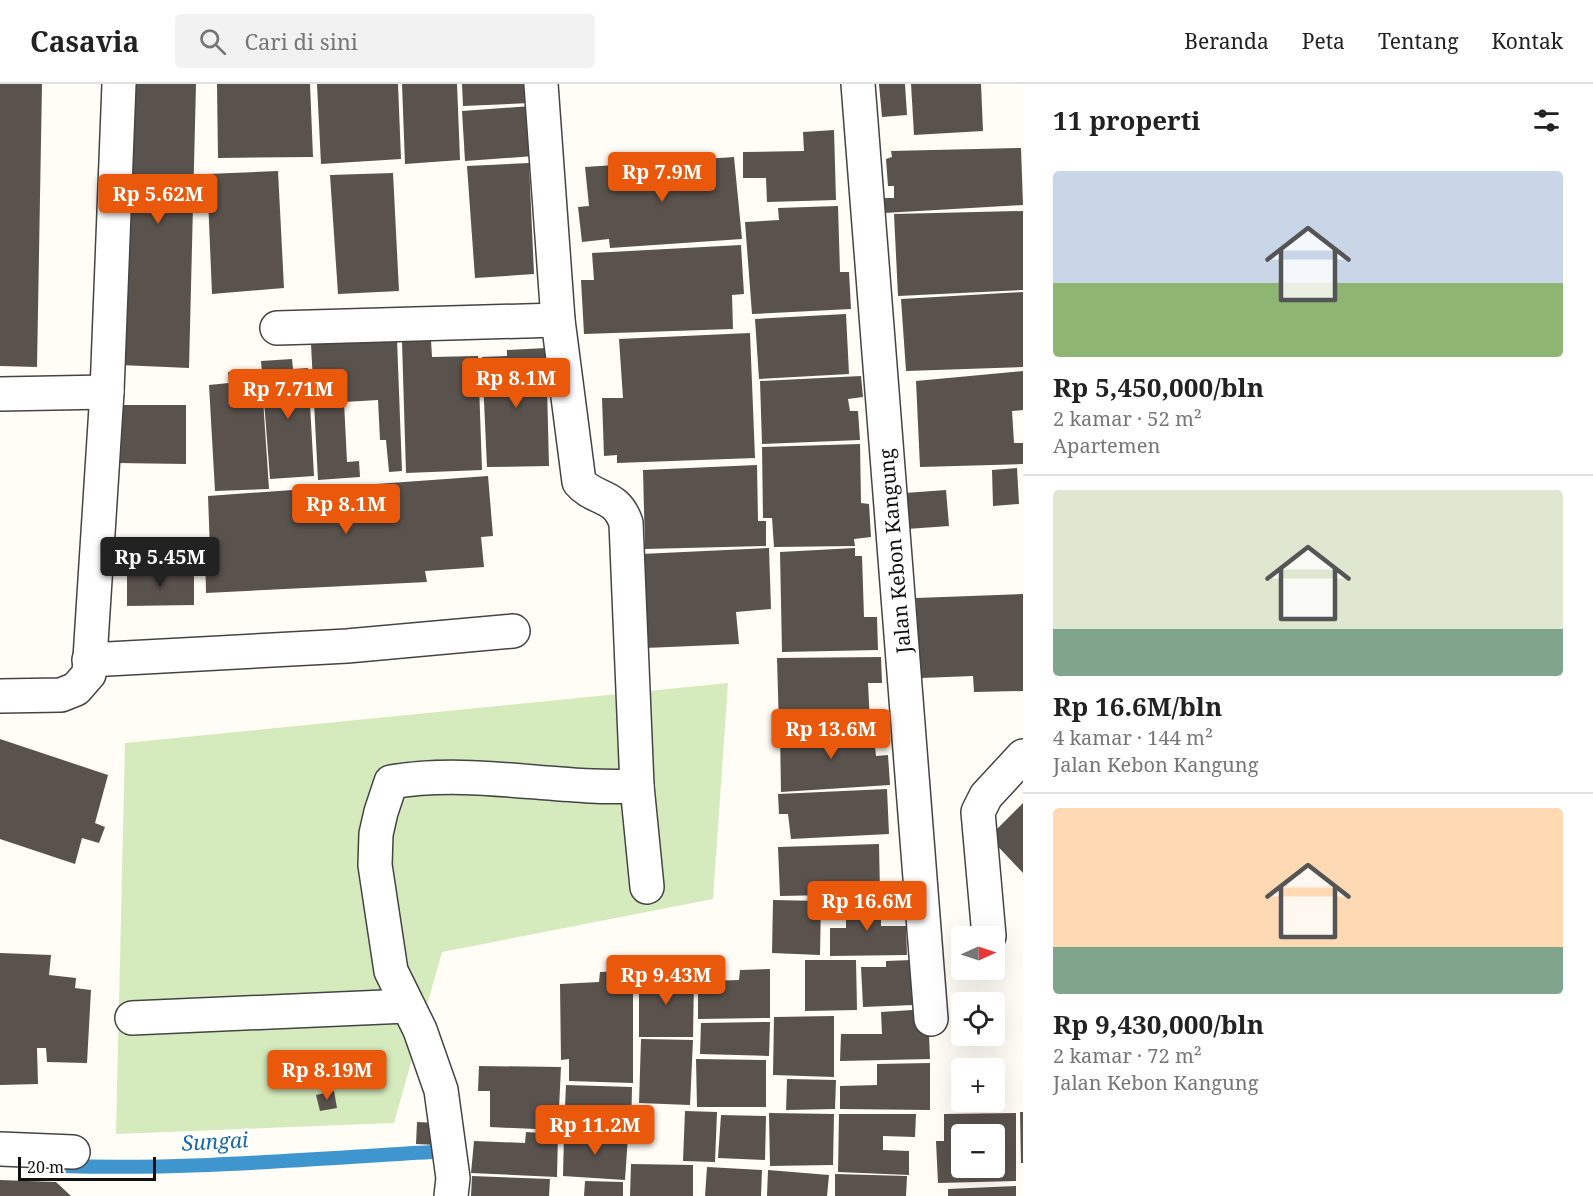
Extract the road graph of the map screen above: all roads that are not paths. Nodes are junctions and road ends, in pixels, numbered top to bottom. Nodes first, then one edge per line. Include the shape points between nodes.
1 (119, 84) edge
2 (541, 84) edge
3 (858, 84) edge
4 (558, 320) junction
5 (277, 328) dead end
6 (107, 392) junction
7 (0, 394) edge
8 (513, 631) dead end
9 (89, 660) junction
10 (0, 696) edge
11 (1023, 756) edge
12 (637, 786) junction
13 (647, 887) dead end
14 (988, 926) edge
15 (407, 1006) junction
16 (132, 1018) dead end
17 (931, 1019) dead end
18 (0, 1149) edge
19 (73, 1152) dead end
20 (451, 1196) edge

1 - 6 street
2 - 4 street
3 - 17 street, Jalan Kebon Kangung
4 - 5 street
4 - 12 street via 579,482 615,504 626,523
6 - 7 street
6 - 9 street
8 - 9 street via 347,646
9 - 10 street via 89,674 68,693
11 - 14 street via 986,796 978,812
12 - 13 street
12 - 15 street via 470,777 392,782 376,834 375,865 391,971
15 - 16 street
15 - 20 street via 420,1030 441,1090 453,1178
18 - 19 street

